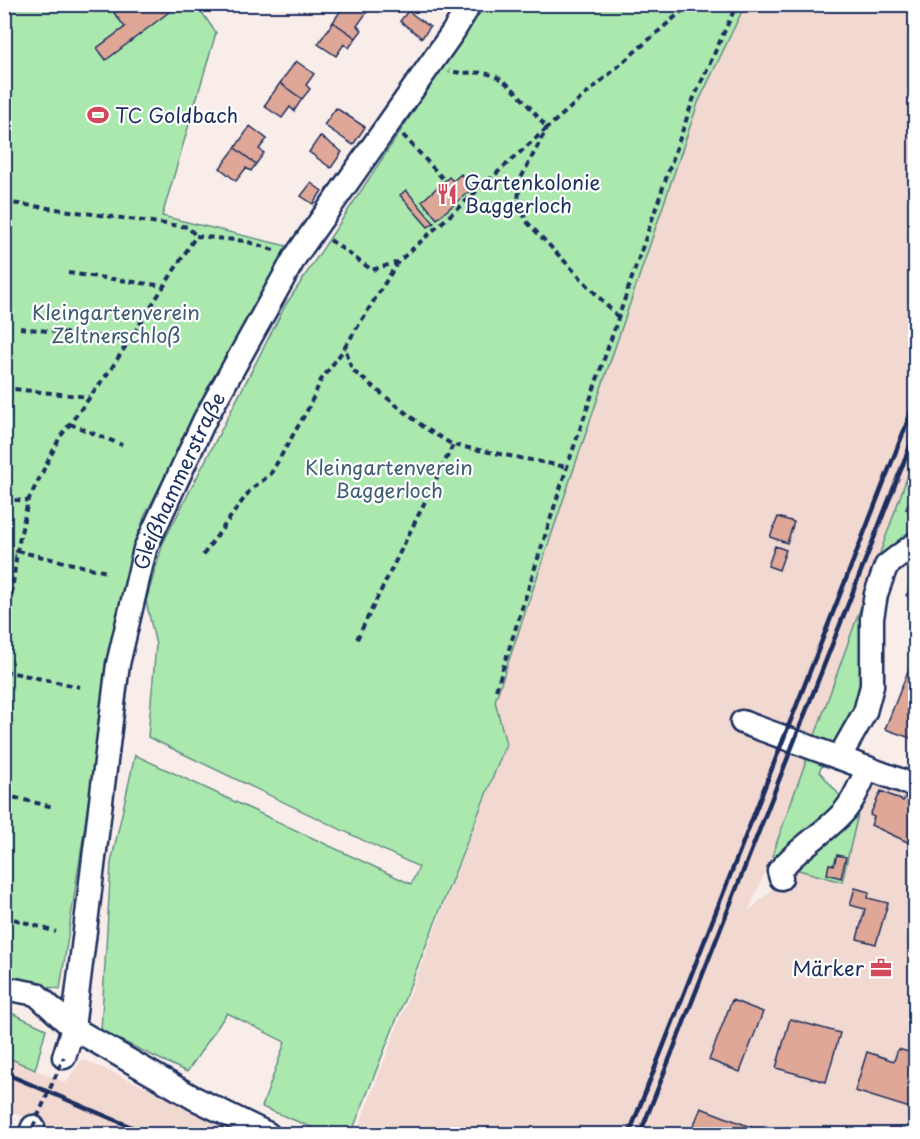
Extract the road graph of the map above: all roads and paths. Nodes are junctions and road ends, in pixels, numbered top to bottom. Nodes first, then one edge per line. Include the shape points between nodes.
1 (470, 4) edge
2 (690, 4) edge
3 (737, 4) edge
4 (432, 61) junction
5 (547, 128) junction
6 (404, 135) dead end
7 (445, 181) dead end
8 (4, 202) edge
9 (315, 228) junction
10 (196, 236) junction
11 (295, 257) junction
12 (398, 262) junction
13 (68, 273) dead end
14 (164, 286) junction
15 (618, 317) junction
16 (20, 328) dead end
17 (129, 340) junction
18 (345, 347) junction
19 (4, 388) edge
20 (90, 397) junction
21 (70, 424) junction
22 (122, 445) dead end
23 (453, 445) junction
24 (567, 467) junction
25 (4, 499) edge
26 (28, 501) junction
27 (915, 543) edge
28 (16, 554) junction
29 (203, 555) dead end
30 (4, 556) edge
31 (106, 572) dead end
32 (357, 639) dead end
33 (4, 657) edge
34 (4, 671) edge
35 (80, 687) dead end
36 (496, 690) dead end
37 (742, 722) dead end
38 (838, 758) junction
39 (868, 768) junction
40 (915, 786) edge
41 (4, 795) edge
42 (53, 807) dead end
43 (781, 878) dead end
44 (4, 916) edge
45 (56, 932) dead end
46 (4, 988) edge
47 (73, 1028) junction
48 (64, 1057) joint
49 (31, 1131) edge
50 (268, 1134) edge

1 - 4 street, Gleißhammerstraße
2 - 5 path
3 - 15 path via 693,100
4 - 5 path via 452,72 477,72 504,81
4 - 9 street, Gleißhammerstraße
5 - 12 path
5 - 15 path via 521,178 518,199 526,221
6 - 7 path
8 - 10 path via 188,227
9 - 11 street, Gleißhammerstraße
9 - 12 path via 372,270
10 - 11 path via 245,242
10 - 14 path
11 - 47 street, Gleißhammerstraße via 205,419 145,549 118,664
12 - 18 path
13 - 14 path
14 - 17 path
15 - 24 path
16 - 17 path
17 - 20 path
18 - 23 path via 352,370
18 - 29 path via 321,380 270,475 251,489
19 - 20 path
20 - 21 path
21 - 22 path
21 - 26 path
23 - 24 path
23 - 32 path
24 - 36 path
25 - 26 path
26 - 28 path
27 - 38 street via 886,566 872,618 872,686 865,712
28 - 30 path
28 - 31 path
28 - 33 path
34 - 35 path
37 - 38 street
38 - 39 street
39 - 40 street
39 - 43 street via 850,804 791,856 779,871
41 - 42 path
44 - 45 path
46 - 47 street via 36,994
47 - 48 street, Gleißhammerstraße
47 - 50 street via 194,1098
48 - 49 path, bridge

